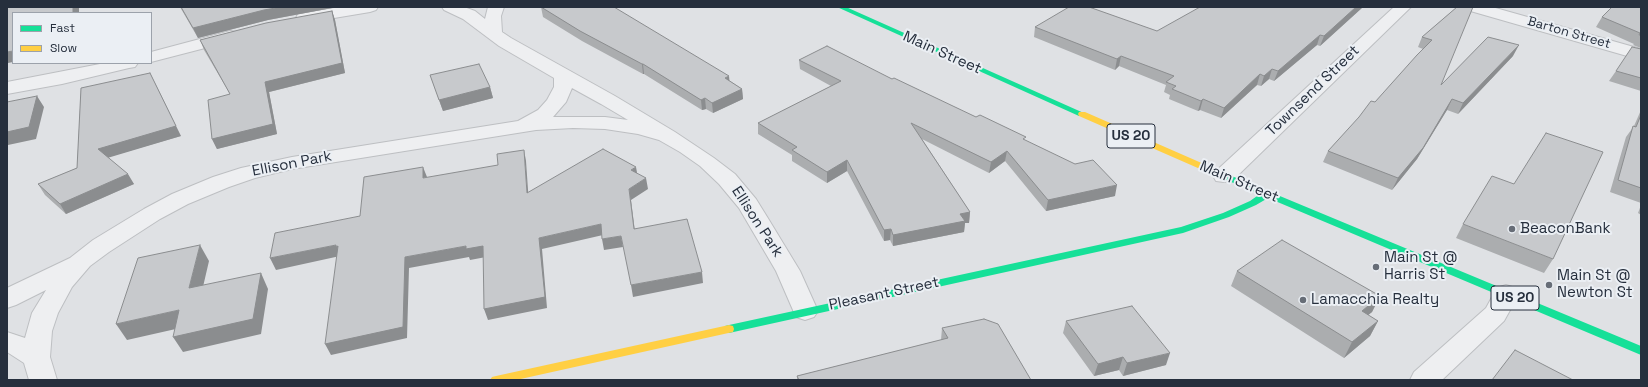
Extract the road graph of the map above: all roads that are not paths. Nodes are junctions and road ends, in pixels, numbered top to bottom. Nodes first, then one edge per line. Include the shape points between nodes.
1 (370, 7) edge
2 (450, 7) edge
3 (496, 7) edge
4 (840, 7) edge
5 (1403, 7) edge
6 (1473, 7) edge
7 (290, 21) edge
8 (243, 32) edge
9 (499, 38) junction
10 (1641, 55) edge
11 (152, 57) edge
12 (125, 64) edge
13 (563, 76) junction
14 (7, 88) edge
15 (522, 126) junction
16 (668, 136) junction
17 (1224, 176) junction
18 (1267, 194) junction
19 (82, 260) junction
20 (1506, 294) junction
21 (7, 300) edge
22 (805, 312) junction
23 (7, 342) edge
24 (1641, 351) edge
25 (40, 368) edge
26 (496, 380) edge
27 (1424, 380) edge

1 - 7 street
2 - 9 street, Ellison Park via 469,15
3 - 9 street via 493,27
4 - 17 main road, Main Street / US 20
5 - 17 street, Townsend Street
6 - 10 street, Barton Street
8 - 11 street
9 - 13 street, Ellison Park
12 - 14 street
13 - 15 street, Ellison Park via 562,92 552,106 540,118
13 - 16 street, Ellison Park
15 - 16 street, Ellison Park via 561,122 605,123 640,128
15 - 19 street, Ellison Park via 298,162 236,177 194,193 152,214
16 - 22 street, Ellison Park via 707,162 736,189 788,271
17 - 18 main road, Main Street / US 20
18 - 20 main road, Main Street / US 20
18 - 22 main road, Pleasant Street via 1226,215 1182,230
19 - 21 street, Ellison Park
19 - 25 street, Ellison Park via 63,282 45,313 39,331
20 - 24 main road, Main Street / US 20
20 - 27 street via 1495,314
22 - 26 main road, Pleasant Street
23 - 25 street, Ellison Park via 19,346

